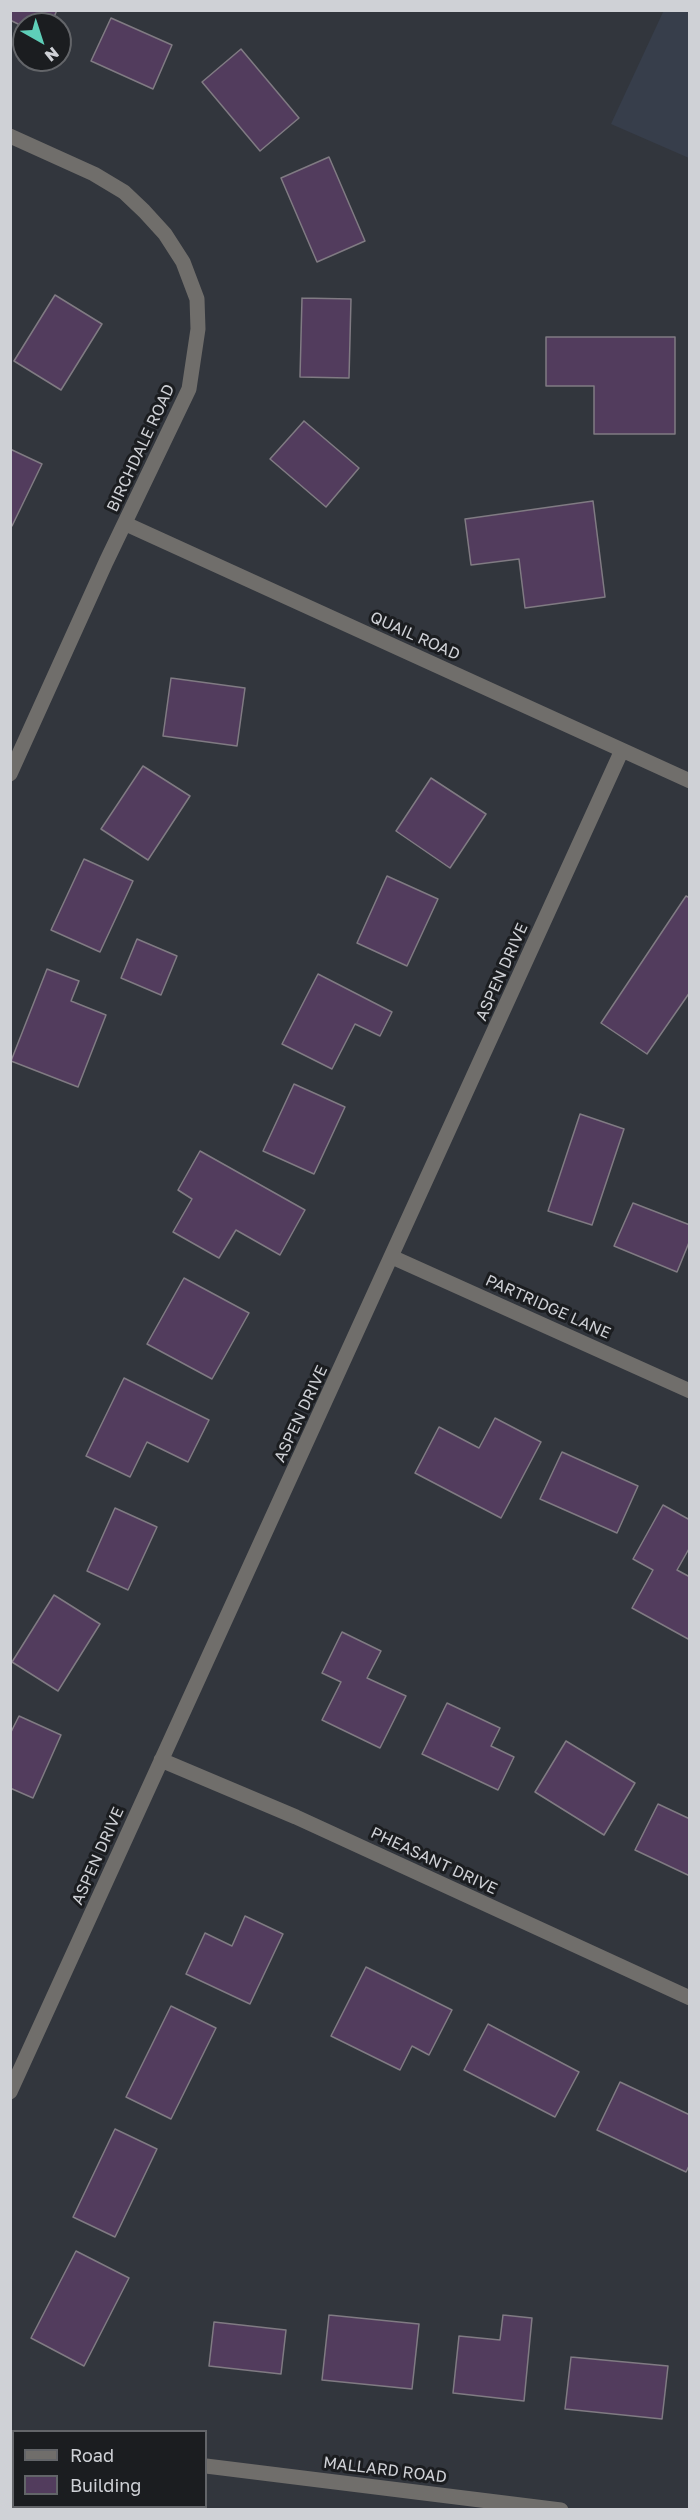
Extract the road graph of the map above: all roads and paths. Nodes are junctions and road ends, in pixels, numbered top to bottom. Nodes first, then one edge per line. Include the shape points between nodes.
1 (10, 136) edge
2 (126, 524) junction
3 (622, 750) junction
4 (10, 774) edge
5 (690, 781) edge
6 (392, 1257) junction
7 (690, 1391) edge
8 (161, 1760) junction
9 (690, 1998) edge
10 (10, 2092) edge
11 (207, 2466) edge
12 (561, 2510) edge

1 - 2 street, BIRCHDALE ROAD via 124,192 171,243 197,299 198,328 189,389
2 - 3 street, QUAIL ROAD
2 - 4 street, BIRCHDALE ROAD
3 - 5 street, QUAIL ROAD
3 - 6 street, ASPEN DRIVE
6 - 7 street, PARTRIDGE LANE
6 - 8 street, ASPEN DRIVE
8 - 9 street, PHEASANT DRIVE via 296,1817
8 - 10 street, ASPEN DRIVE
11 - 12 street, MALLARD ROAD

